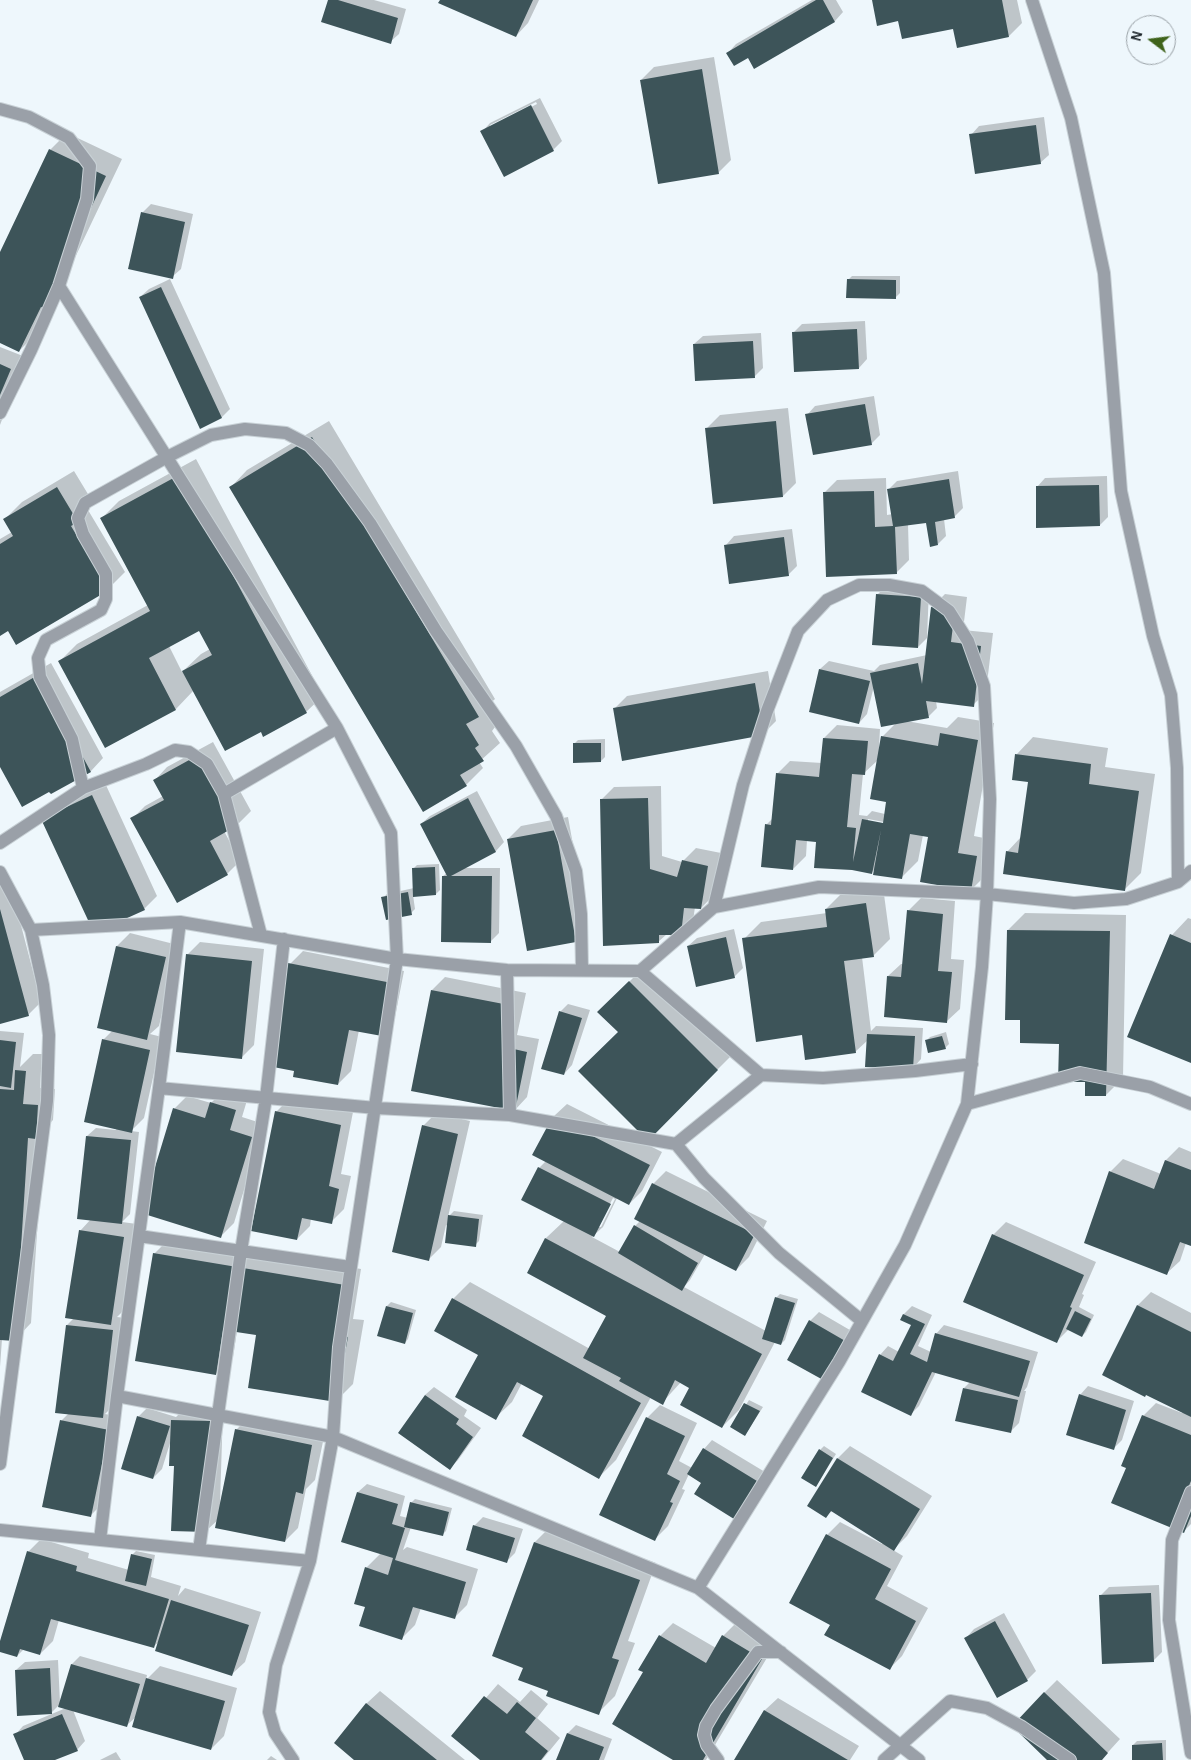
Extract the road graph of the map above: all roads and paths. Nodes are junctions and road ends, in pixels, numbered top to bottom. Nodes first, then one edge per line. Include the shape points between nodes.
1 (1032, 0) edge
2 (0, 109) edge
3 (58, 286) junction
4 (0, 413) edge
5 (167, 457) junction
6 (338, 728) junction
7 (83, 788) junction
8 (224, 794) junction
9 (0, 843) edge
10 (1191, 871) edge
11 (0, 872) edge
12 (1178, 882) junction
13 (987, 894) junction
14 (714, 907) junction
15 (180, 922) junction
16 (31, 930) junction
17 (261, 935) junction
18 (284, 940) junction
19 (397, 959) junction
20 (507, 970) junction
21 (582, 970) junction
22 (640, 971) junction
23 (972, 1064) junction
24 (761, 1075) junction
25 (159, 1088) junction
26 (266, 1098) junction
27 (967, 1104) junction
28 (1191, 1104) edge
29 (376, 1108) junction
30 (510, 1115) junction
31 (676, 1144) junction
32 (139, 1236) junction
33 (242, 1251) junction
34 (350, 1267) junction
35 (862, 1321) junction
36 (117, 1396) junction
37 (218, 1415) junction
38 (333, 1437) junction
39 (0, 1464) edge
40 (1191, 1492) edge
41 (0, 1530) edge
42 (100, 1540) junction
43 (199, 1550) junction
44 (310, 1561) junction
45 (698, 1588) junction
46 (781, 1652) junction
47 (902, 1746) junction
48 (1191, 1753) edge
49 (293, 1760) edge
50 (718, 1760) edge
51 (884, 1760) edge
52 (919, 1760) edge
53 (1070, 1760) edge

1 - 12 street via 1070,118 1104,273 1121,491 1153,636 1171,695 1177,768
2 - 3 street via 29,117 69,138 90,166 87,199
3 - 4 street
3 - 5 street
5 - 6 street
5 - 7 street via 85,503 78,518 83,534 106,574 106,599 101,610 46,640 38,658 40,677 72,739
5 - 21 street via 211,435 245,429 286,433 309,445 327,464 370,523 436,631 516,746 556,816 576,871
6 - 8 street
6 - 19 street via 391,833
7 - 8 street via 175,750 189,752 207,764
7 - 9 street
8 - 17 street
10 - 12 street
11 - 16 street
12 - 13 street via 1126,899 1074,903
13 - 14 street via 819,887
13 - 14 street via 990,799 984,686 968,640 949,611 922,591 859,585 827,600 798,631 743,785
13 - 23 street
14 - 22 street
15 - 16 street
15 - 17 street
15 - 25 street
16 - 39 street via 43,985 49,1035 47,1101
17 - 18 street
18 - 19 street
18 - 26 street
19 - 20 street
19 - 29 street
20 - 21 street
20 - 30 street
21 - 22 street
22 - 24 street
23 - 24 street via 823,1078
23 - 27 street
24 - 31 street
25 - 26 street
25 - 32 street
26 - 29 street
26 - 33 street
27 - 28 street via 1080,1072 1150,1087
27 - 35 street via 905,1246
29 - 30 street
29 - 34 street
30 - 31 street
31 - 35 street via 704,1178 779,1253
32 - 33 street
32 - 36 street
33 - 34 street
33 - 37 street
34 - 38 street via 339,1347
35 - 45 street
36 - 37 street
36 - 42 street
37 - 38 street
37 - 43 street
38 - 44 street
38 - 45 street
40 - 48 street via 1172,1540 1169,1620
41 - 42 street
42 - 43 street
43 - 44 street
44 - 49 street via 276,1665 269,1712 275,1733
45 - 46 street
46 - 47 street
46 - 50 street via 758,1652 706,1726 707,1745
47 - 51 street
47 - 52 street
47 - 53 street via 950,1701 987,1708

